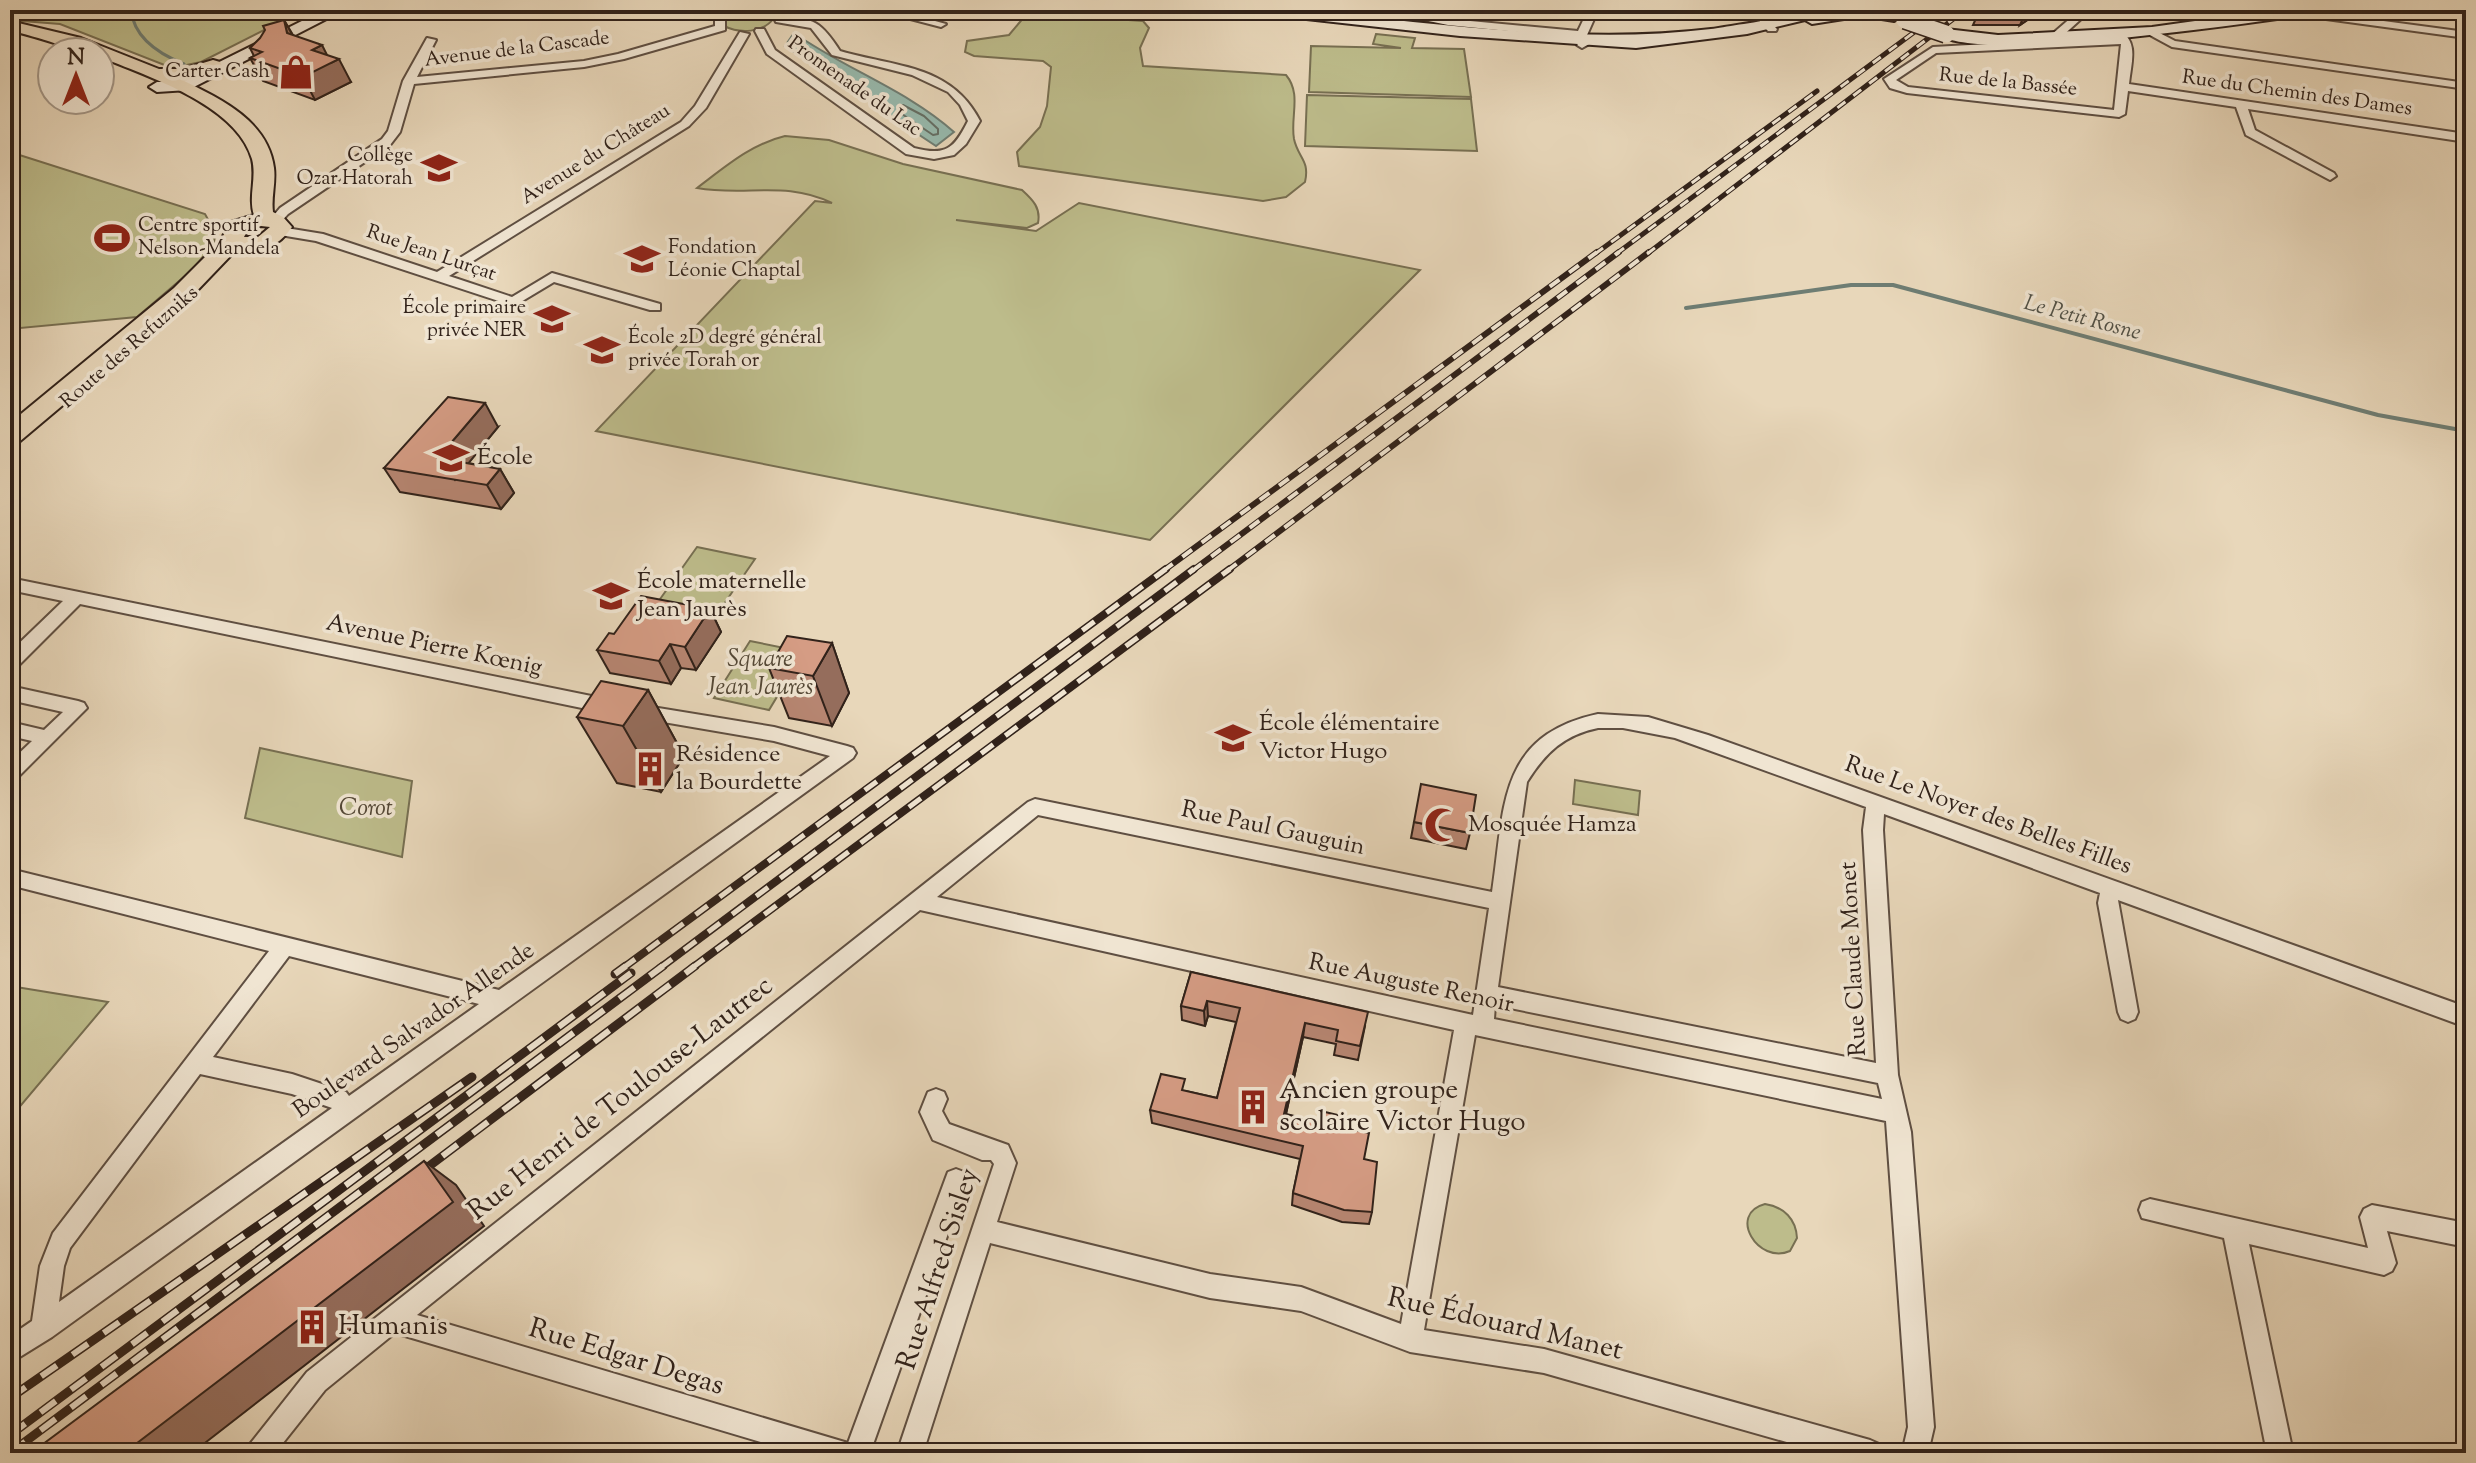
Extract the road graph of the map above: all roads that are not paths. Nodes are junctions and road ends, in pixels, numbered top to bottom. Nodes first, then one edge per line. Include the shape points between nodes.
1 (323, 10) edge
2 (336, 10) edge
3 (733, 10) edge
4 (881, 10) edge
5 (1269, 10) edge
6 (1380, 10) edge
7 (1593, 10) edge
8 (1830, 10) edge
9 (2086, 10) edge
10 (2312, 11) edge
11 (1433, 13) edge
12 (1876, 13) edge
13 (777, 15) edge
14 (2232, 15) edge
15 (1768, 21) edge
16 (941, 24) dead end
17 (10, 26) edge
18 (721, 28) junction
19 (760, 31) junction
20 (2152, 32) junction
21 (744, 34) junction
22 (2466, 35) edge
23 (60, 36) edge
24 (2055, 37) junction
25 (2123, 37) junction
26 (431, 40) dead end
27 (1583, 40) junction
28 (213, 66) joint
29 (116, 67) edge
30 (409, 81) junction
31 (171, 86) junction
32 (2466, 86) edge
33 (2123, 87) junction
34 (2241, 104) junction
35 (2466, 138) edge
36 (2330, 176) dead end
37 (273, 224) junction
38 (241, 236) junction
39 (437, 278) junction
40 (655, 307) dead end
41 (10, 436) edge
42 (10, 450) edge
43 (10, 584) edge
44 (77, 597) junction
45 (10, 663) edge
46 (10, 693) edge
47 (10, 729) edge
48 (48, 738) junction
49 (847, 753) joint
50 (10, 773) edge
51 (1876, 803) junction
52 (1035, 807) joint
53 (10, 877) edge
54 (2110, 888) junction
55 (918, 901) junction
56 (1500, 902) junction
57 (285, 945) junction
58 (1487, 994) junction
59 (501, 1000) junction
60 (2128, 1012) dead end
61 (2466, 1017) edge
62 (1474, 1024) junction
63 (197, 1063) junction
64 (1887, 1075) junction
65 (936, 1099) dead end
66 (346, 1111) junction
67 (1895, 1112) junction
68 (956, 1180) dead end
69 (2150, 1210) dead end
70 (2234, 1229) junction
71 (984, 1230) junction
72 (2466, 1235) edge
73 (393, 1320) junction
74 (43, 1328) junction
75 (1410, 1340) junction
76 (10, 1351) edge
77 (259, 1453) edge
78 (841, 1453) edge
79 (857, 1453) edge
80 (910, 1453) edge
81 (1870, 1453) edge
82 (1915, 1453) edge
83 (2280, 1453) edge

1 - 28 main road
2 - 31 main road
3 - 18 street via 720,19
4 - 16 street
5 - 27 main road via 1477,34
6 - 11 street
7 - 27 street
8 - 15 main road
9 - 24 street
10 - 14 main road
10 - 22 street
11 - 27 street via 1448,22
12 - 15 main road
12 - 24 main road, bridge via 1946,34 1990,40
13 - 19 street
13 - 19 street, Promenade du Lac via 817,24 836,53 948,85 969,105 974,121 962,145 952,154 932,157 910,151 771,52
14 - 20 main road
15 - 27 main road via 1735,36 1622,45
17 - 23 main road, Route des Refuzniks
18 - 21 street
18 - 30 street, Avenue de la Cascade via 584,64
19 - 21 street
20 - 25 main road
20 - 32 street via 2172,44
21 - 39 street, Avenue du Château via 685,124
24 - 25 main road
25 - 33 street
25 - 33 street, Rue de la Bassée via 1933,50 1890,79 1894,86 2119,114
26 - 30 street
28 - 31 main road via 184,75
29 - 31 main road, Route des Refuzniks
30 - 37 street via 386,142 284,211
31 - 37 main road, Route des Refuzniks via 233,115 253,140 266,173 261,204
31 - 38 main road, Route des Refuzniks via 228,126 249,152 257,184
33 - 34 street, Rue du Chemin des Dames
34 - 35 street, Rue du Chemin des Dames
34 - 36 street via 2250,132
37 - 38 main road via 271,239
37 - 39 street, Rue Jean Lurçat
38 - 41 main road, Route des Refuzniks via 182,293
38 - 42 main road, Route des Refuzniks via 228,259 191,296
39 - 40 street, Rue Jean Lurçat via 514,302 552,277
43 - 44 street, Avenue Pierre Kœnig
44 - 45 street
44 - 49 street, Avenue Pierre Kœnig via 466,679 774,734
46 - 48 street via 78,708
47 - 48 street
48 - 50 street
49 - 59 street, Boulevard Salvador Allende
51 - 54 street, Rue Le Noyer des Belles Filles
51 - 56 street, Rue Le Noyer des Belles Filles via 1652,723 1608,719 1579,724 1549,737 1530,758 1516,791
51 - 64 street, Rue Claude Monet via 1873,830
52 - 55 street, Rue Henri de Toulouse-Lautrec
52 - 56 street, Rue Paul Gauguin
53 - 57 street
54 - 60 street via 2108,903
54 - 61 street, Rue Le Noyer des Belles Filles
55 - 62 street, Rue Auguste Renoir
55 - 73 street, Rue Henri de Toulouse-Lautrec
56 - 58 street, Rue Le Noyer des Belles Filles
57 - 59 street
57 - 63 street
58 - 62 street, Rue Le Noyer des Belles Filles
58 - 64 street, Rue Auguste Renoir
59 - 66 street, Boulevard Salvador Allende
62 - 67 street, Rue Auguste Renoir
62 - 75 street, Rue Le Noyer des Belles Filles
63 - 66 street via 292,1084 338,1099
63 - 74 street via 61,1241
64 - 67 street, Rue Claude Monet
65 - 71 street, Rue Alfred Sisley via 931,1112 941,1132 994,1149 1005,1163
66 - 74 street, Boulevard Salvador Allende
67 - 82 street, Rue Claude Monet via 1921,1427
68 - 79 street, Rue Alfred Sisley
69 - 70 street
70 - 72 street via 2384,1263 2372,1217
70 - 83 street
71 - 75 street, Rue Édouard Manet via 1210,1286 1301,1299
71 - 80 street, Rue Alfred Sisley
73 - 77 street, Rue Henri de Toulouse-Lautrec via 316,1381
73 - 78 street, Rue Edgar Degas
74 - 76 street, Boulevard Salvador Allende
75 - 81 street, Rue Édouard Manet via 1544,1361

